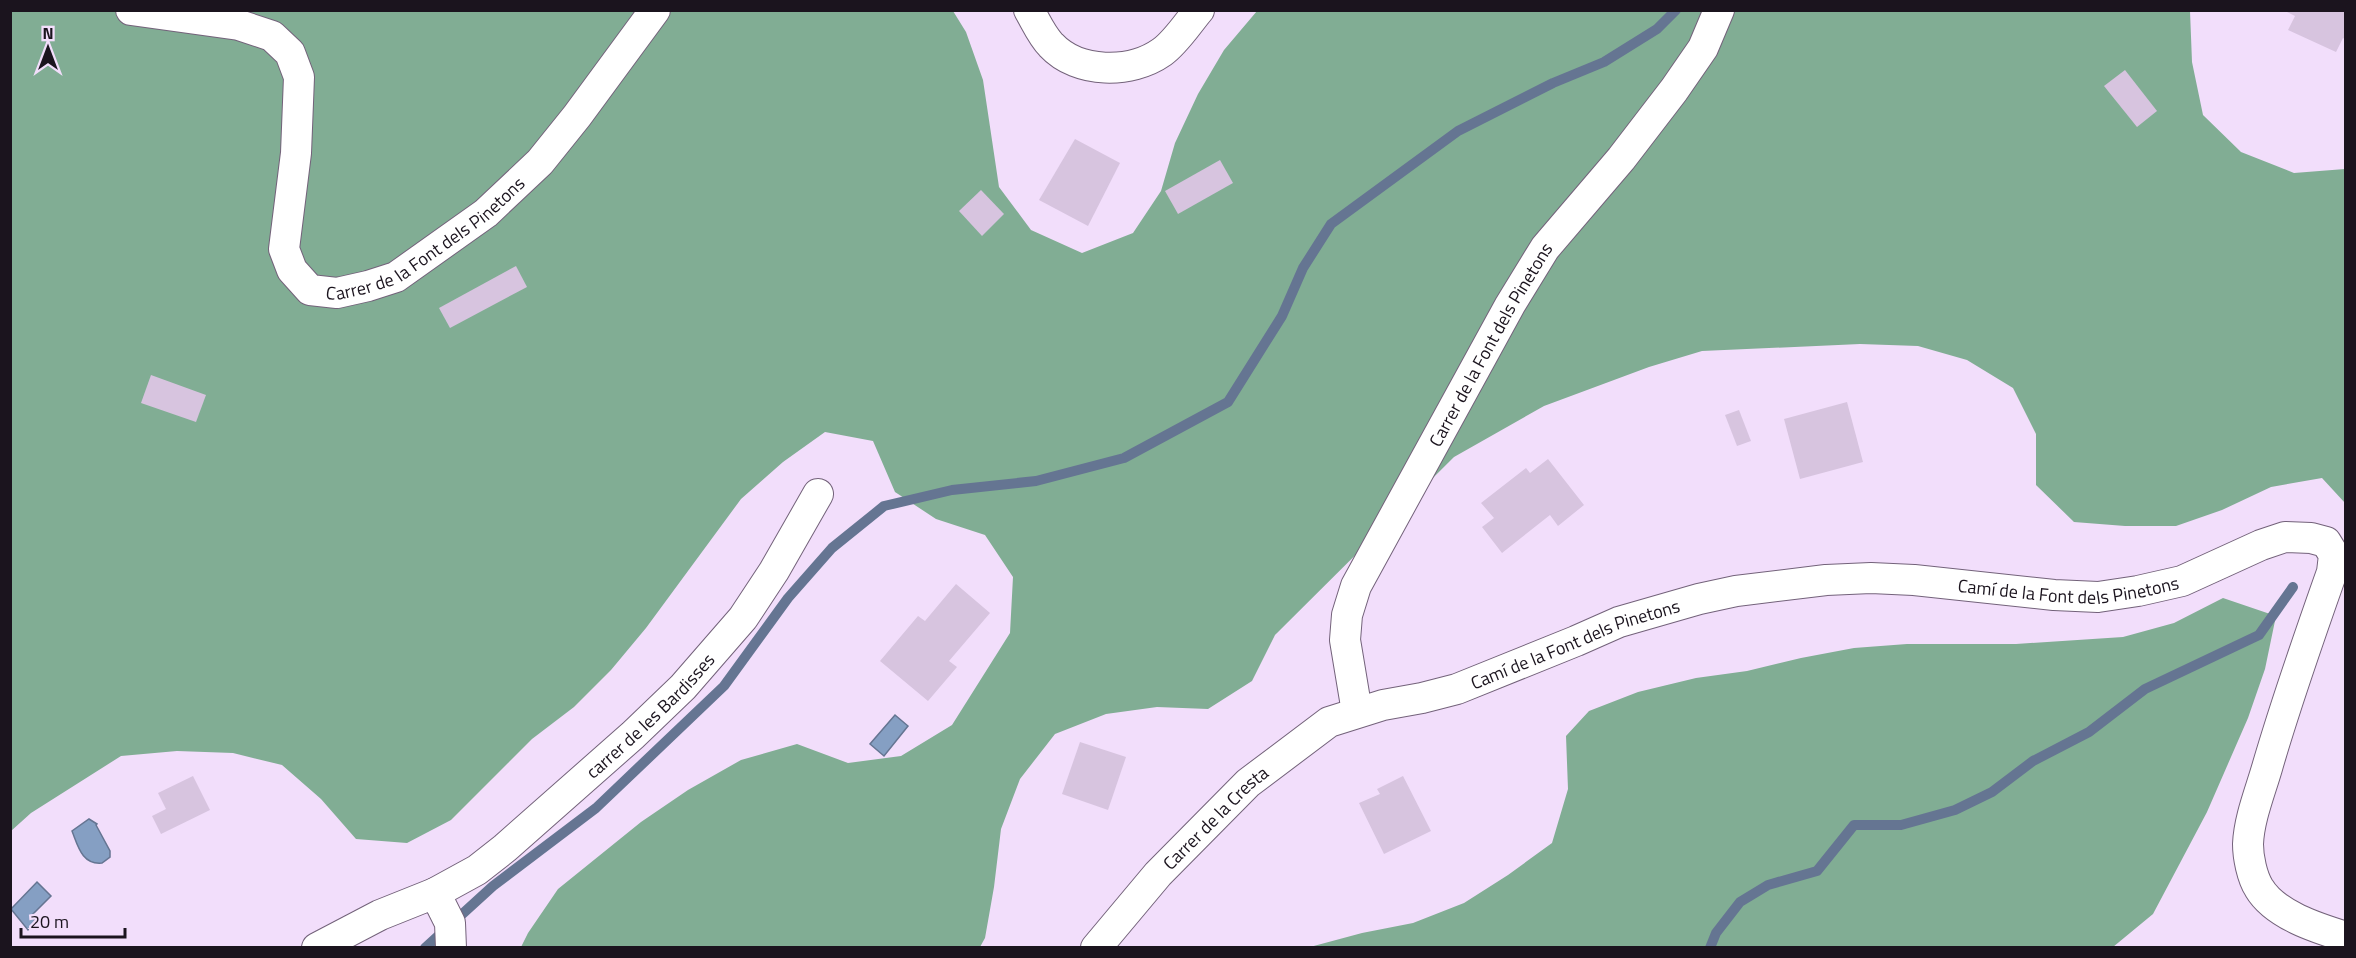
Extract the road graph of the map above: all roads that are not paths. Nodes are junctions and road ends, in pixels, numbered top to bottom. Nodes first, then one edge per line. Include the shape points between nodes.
1 (131, 10) edge
2 (655, 10) edge
3 (1029, 10) edge
4 (1199, 10) edge
5 (1719, 10) edge
6 (818, 494) dead end
7 (1357, 712) junction
8 (435, 893) junction
9 (2346, 937) edge
10 (317, 948) edge
11 (451, 948) edge
12 (1095, 948) edge

1 - 2 street, Carrer de la Font dels Pinetons via 239,25 272,36 290,53 299,77 296,153 284,249 292,270 310,290 337,293 396,277 486,213 540,162
3 - 4 street via 1051,45 1068,59 1118,68 1143,62 1164,51
5 - 7 street, Carrer de la Font dels Pinetons via 1703,48 1674,90 1545,248 1356,586 1347,615 1345,640
6 - 8 street, carrer de les Bardisses via 743,618 683,687 505,848 477,870
7 - 9 street, Camí de la Font dels Pinetons via 1457,689 1619,622 1737,591 1871,578 2098,597 2182,581 2285,537 2311,538 2326,542 2334,555 2332,572 2288,696 2248,844 2251,869 2259,888 2273,904
7 - 12 street, Carrer de la Cresta via 1329,722 1248,783 1158,874
8 - 10 street, carrer de les Bardisses via 380,915
8 - 11 street via 450,923

